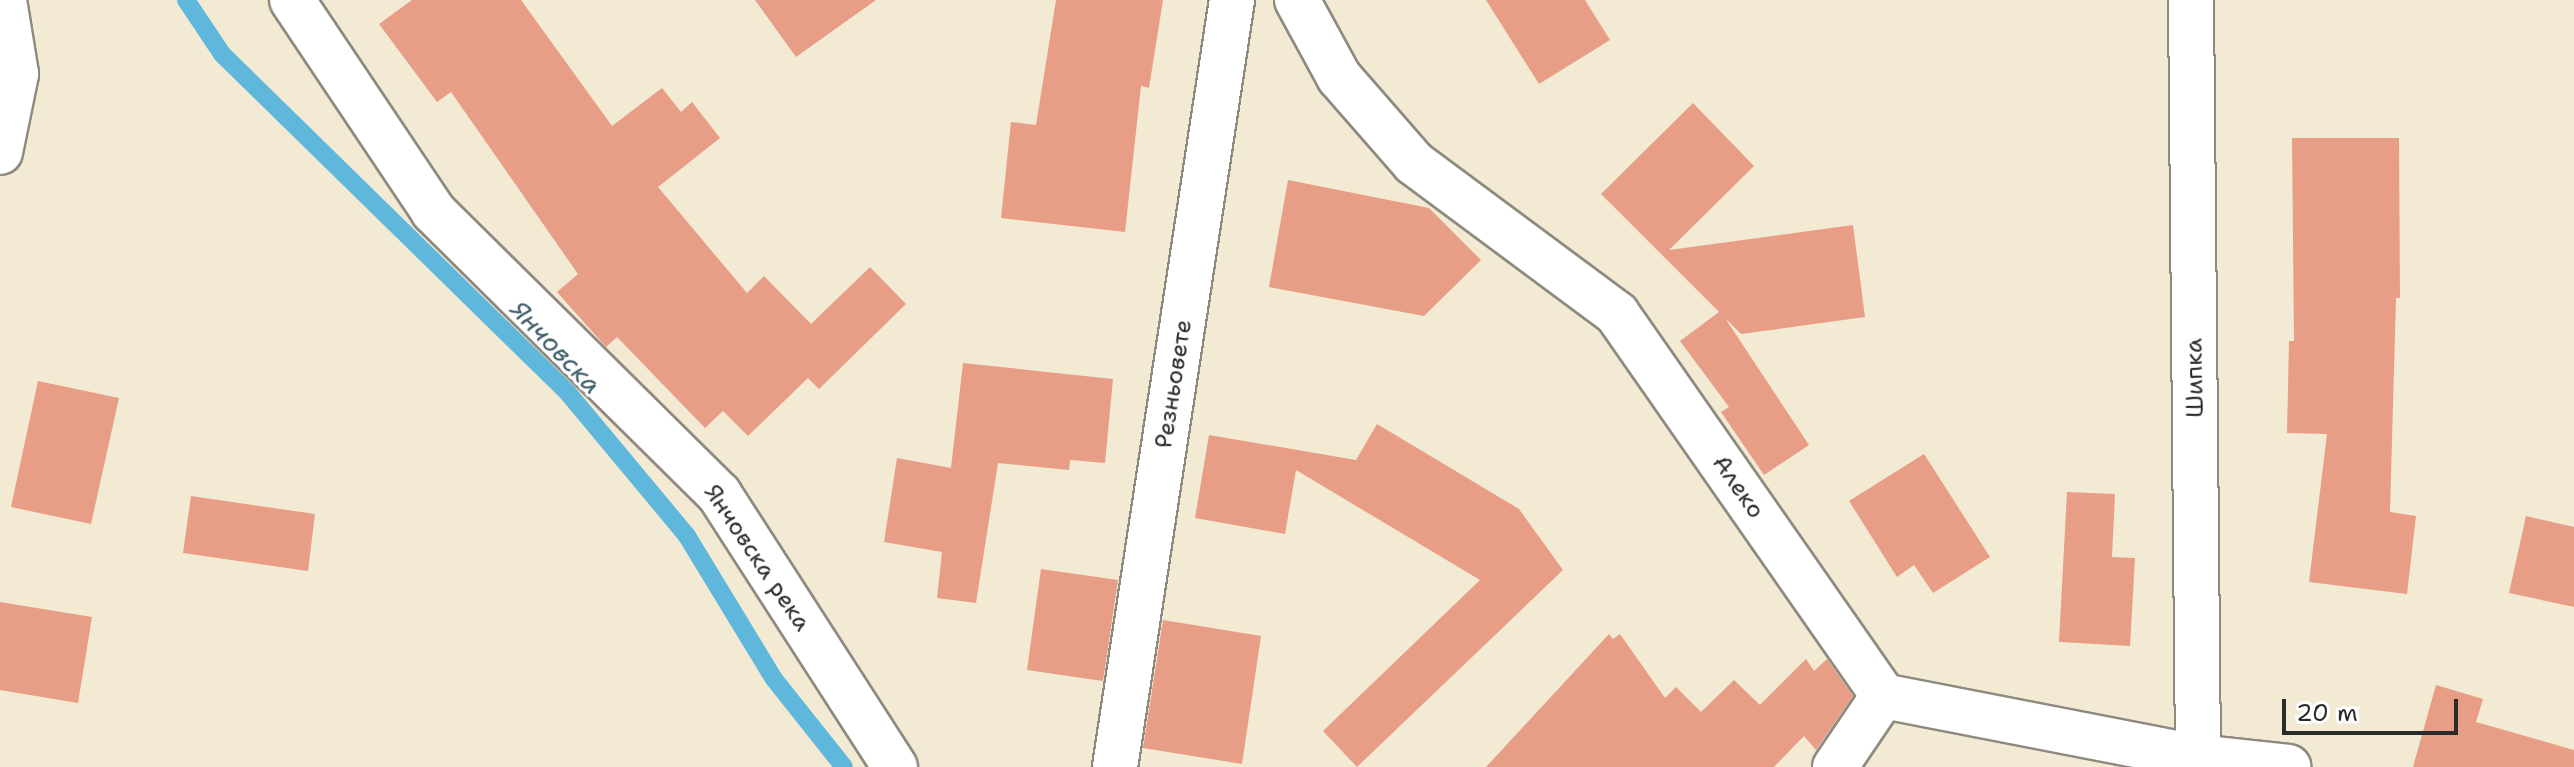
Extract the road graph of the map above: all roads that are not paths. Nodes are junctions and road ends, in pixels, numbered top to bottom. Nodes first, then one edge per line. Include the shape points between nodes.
1 (4, 0) edge
2 (292, 0) edge
3 (1232, 0) edge
4 (1297, 0) edge
5 (2191, 0) edge
6 (0, 152) edge
7 (1883, 696) junction
8 (2198, 757) junction
9 (895, 767) edge
10 (1115, 767) edge
11 (1835, 767) edge
12 (2288, 767) edge

1 - 6 street via 16,74
2 - 9 street, Янчовска река via 433,211 719,494
3 - 10 street, Резньовете
4 - 7 street, Алеко via 1339,77 1414,163 1617,314
5 - 8 street, Шипка
7 - 8 street
7 - 11 street
8 - 12 street

